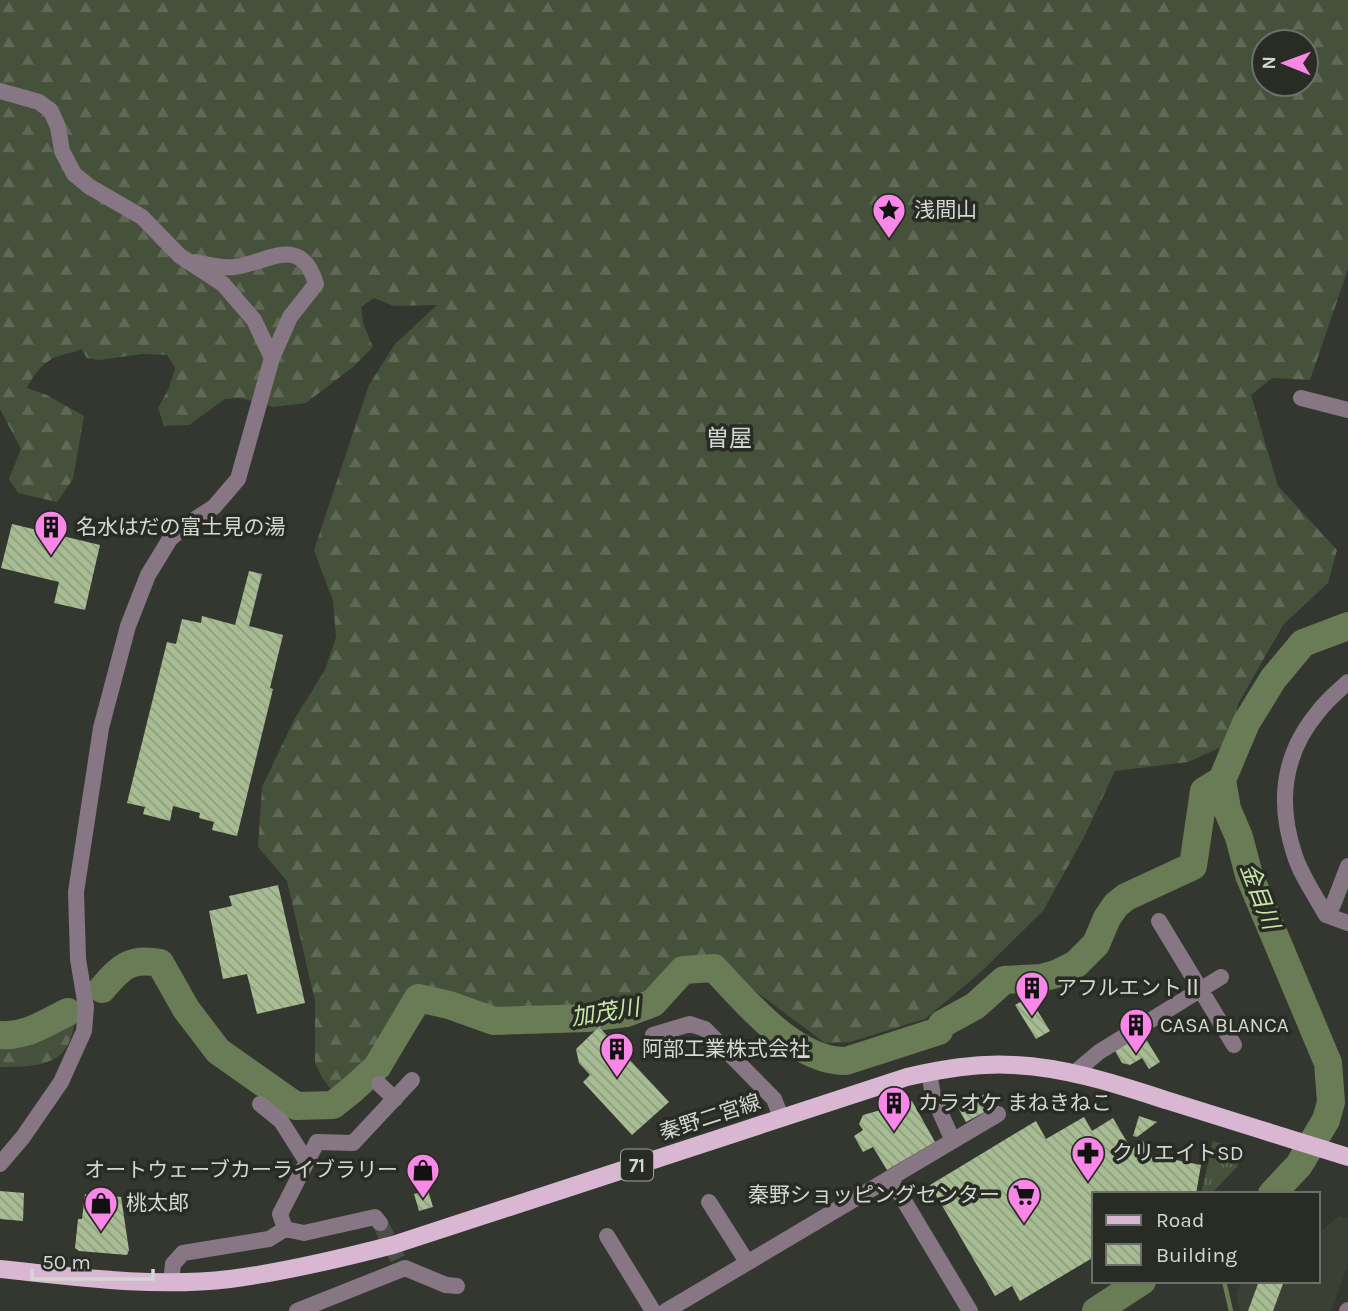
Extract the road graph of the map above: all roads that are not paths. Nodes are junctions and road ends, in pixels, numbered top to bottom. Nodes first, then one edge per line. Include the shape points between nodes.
1 (0, 91) edge
2 (190, 261) junction
3 (272, 358) junction
4 (1301, 398) dead end
5 (1348, 410) edge
6 (1348, 681) edge
7 (1348, 866) edge
8 (1325, 915) junction
9 (1159, 921) dead end
10 (1348, 923) edge
11 (1222, 977) dead end
12 (1202, 989) junction
13 (653, 1035) dead end
14 (1234, 1045) dead end
15 (929, 1072) junction
16 (1073, 1074) junction
17 (412, 1080) dead end
18 (379, 1084) dead end
19 (395, 1099) junction
20 (260, 1104) dead end
21 (998, 1114) dead end
22 (781, 1117) junction
23 (953, 1141) junction
24 (1348, 1157) edge
25 (307, 1163) junction
26 (0, 1164) edge
27 (891, 1179) junction
28 (709, 1202) dead end
29 (380, 1223) dead end
30 (285, 1229) junction
31 (607, 1236) dead end
32 (747, 1262) junction
33 (0, 1269) edge
34 (171, 1282) junction
35 (457, 1286) dead end
36 (297, 1311) edge
37 (653, 1311) edge
38 (666, 1311) edge
39 (970, 1311) edge

1 - 2 street via 39,102 51,111 74,174 142,217
2 - 3 street via 223,284 254,320
2 - 3 street via 225,268 289,254 305,261 316,284 290,317
3 - 26 street via 238,479 214,507 170,540 148,575 128,626 101,728 81,857 75,918 86,1007 84,1031 61,1082
4 - 5 street
6 - 8 street via 1318,712 1293,750 1285,776 1286,820 1294,855
7 - 8 street
8 - 10 street
9 - 12 street
11 - 12 street
12 - 14 street via 1231,1028
12 - 16 street
13 - 22 street via 690,1024 705,1029 774,1098
15 - 16 main road, 秦野二宮線 / 71 via 1013,1065
15 - 22 main road, 秦野二宮線 / 71
15 - 23 street via 933,1096
16 - 24 main road, 秦野二宮線 / 71
17 - 19 street
18 - 19 street
19 - 25 street via 353,1143 317,1142
20 - 25 street via 281,1121
21 - 23 street
22 - 34 main road, 秦野二宮線 / 71 via 393,1245 315,1265 229,1279
23 - 27 street
25 - 30 street via 280,1214
27 - 32 street
27 - 39 street
28 - 32 street
29 - 30 street via 375,1217 304,1233
30 - 34 street via 269,1239 183,1253 173,1264
31 - 37 street
32 - 38 street
33 - 34 main road, 秦野二宮線 / 71
35 - 36 street via 403,1269

